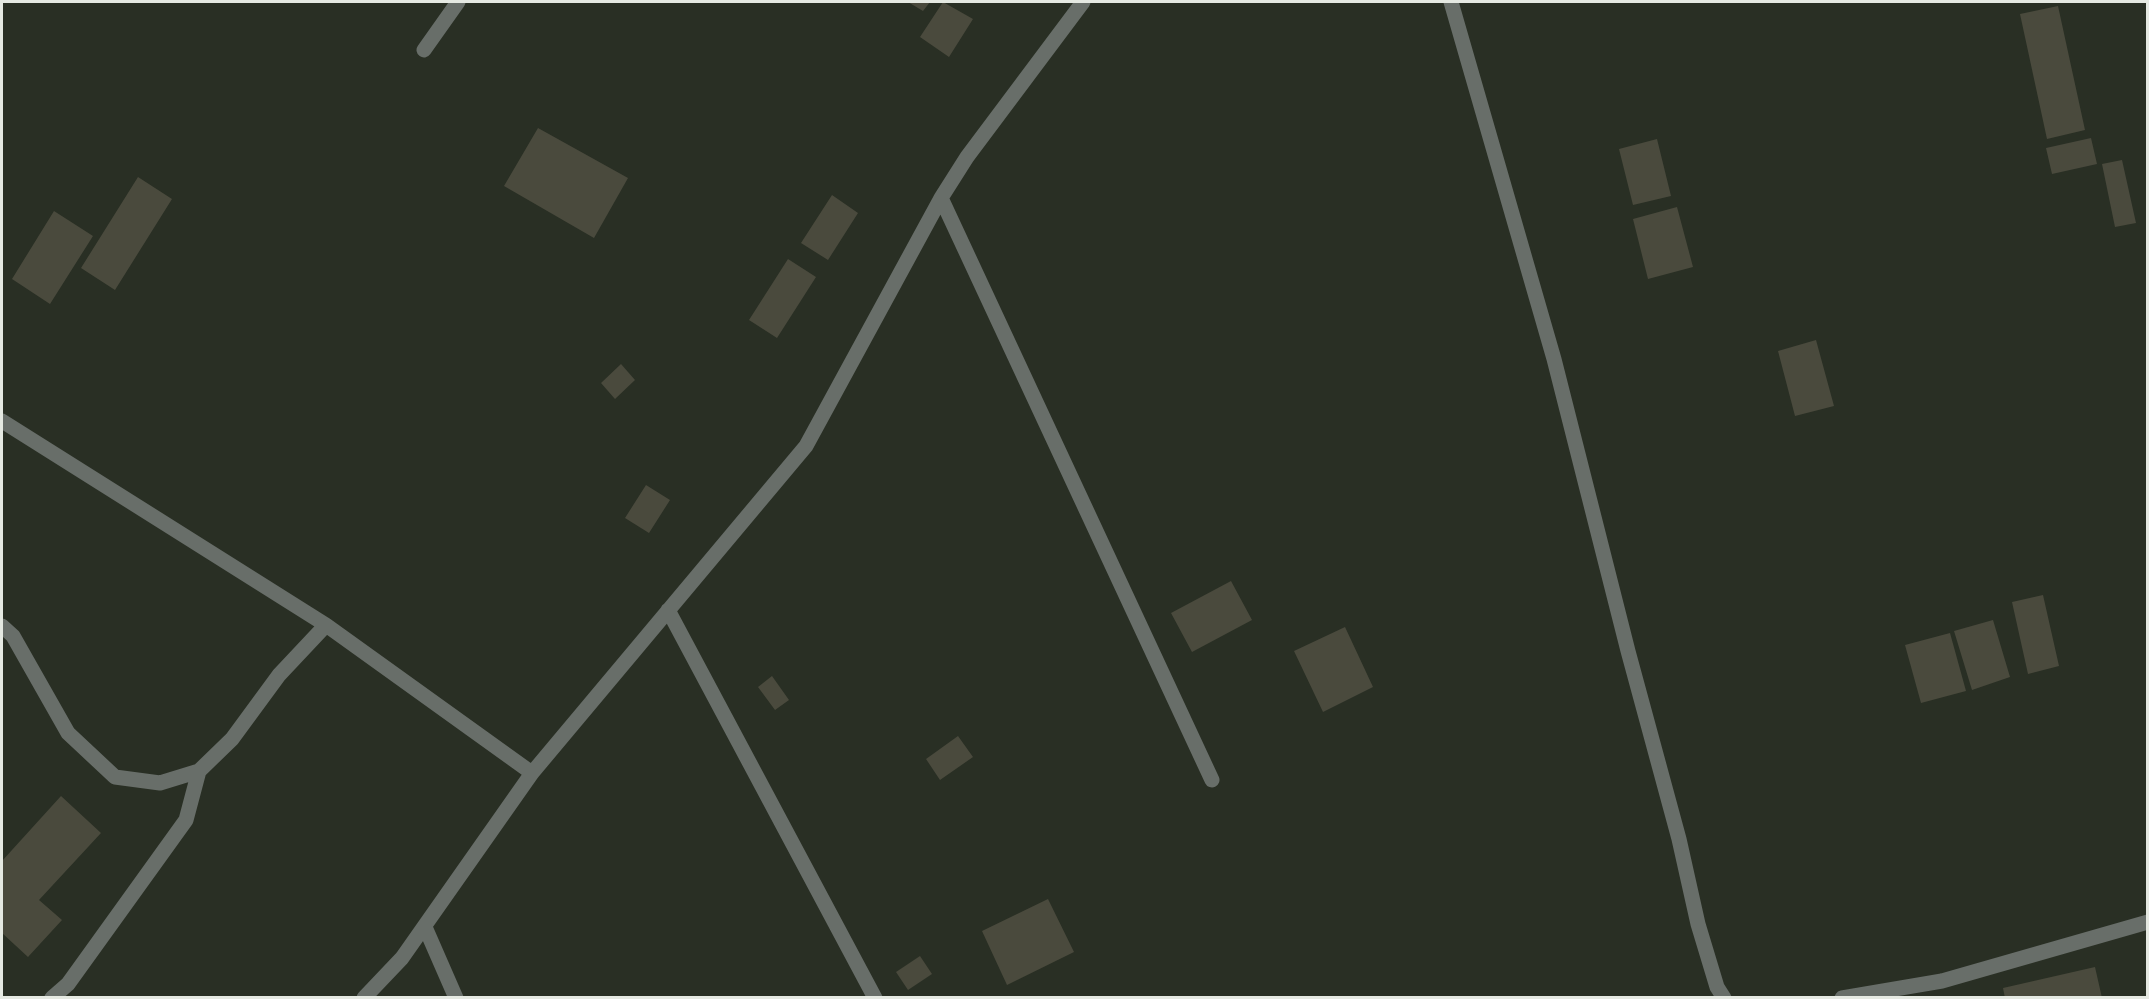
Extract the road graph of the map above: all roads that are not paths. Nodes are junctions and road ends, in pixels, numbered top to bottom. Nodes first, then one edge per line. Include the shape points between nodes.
1 (458, 2) edge
2 (1083, 2) edge
3 (1450, 2) edge
4 (423, 50) dead end
5 (941, 198) junction
6 (2, 421) edge
7 (668, 610) junction
8 (326, 625) junction
9 (2, 626) edge
10 (199, 771) junction
11 (532, 773) junction
12 (1212, 780) dead end
13 (2148, 922) edge
14 (425, 927) junction
15 (52, 998) edge
16 (364, 998) edge
17 (456, 998) edge
18 (874, 998) edge
19 (1724, 998) edge
20 (1842, 998) edge

1 - 4 street
2 - 5 street
3 - 19 street via 1554,359 1698,924
5 - 7 street via 806,446
5 - 12 street
6 - 8 street
7 - 11 street
7 - 18 street
8 - 10 street via 279,675 232,740
8 - 11 street
9 - 10 street via 13,636 68,733 115,777 160,783
10 - 15 street via 186,820 68,984
11 - 14 street
13 - 20 street via 1942,981
14 - 16 street
14 - 17 street

